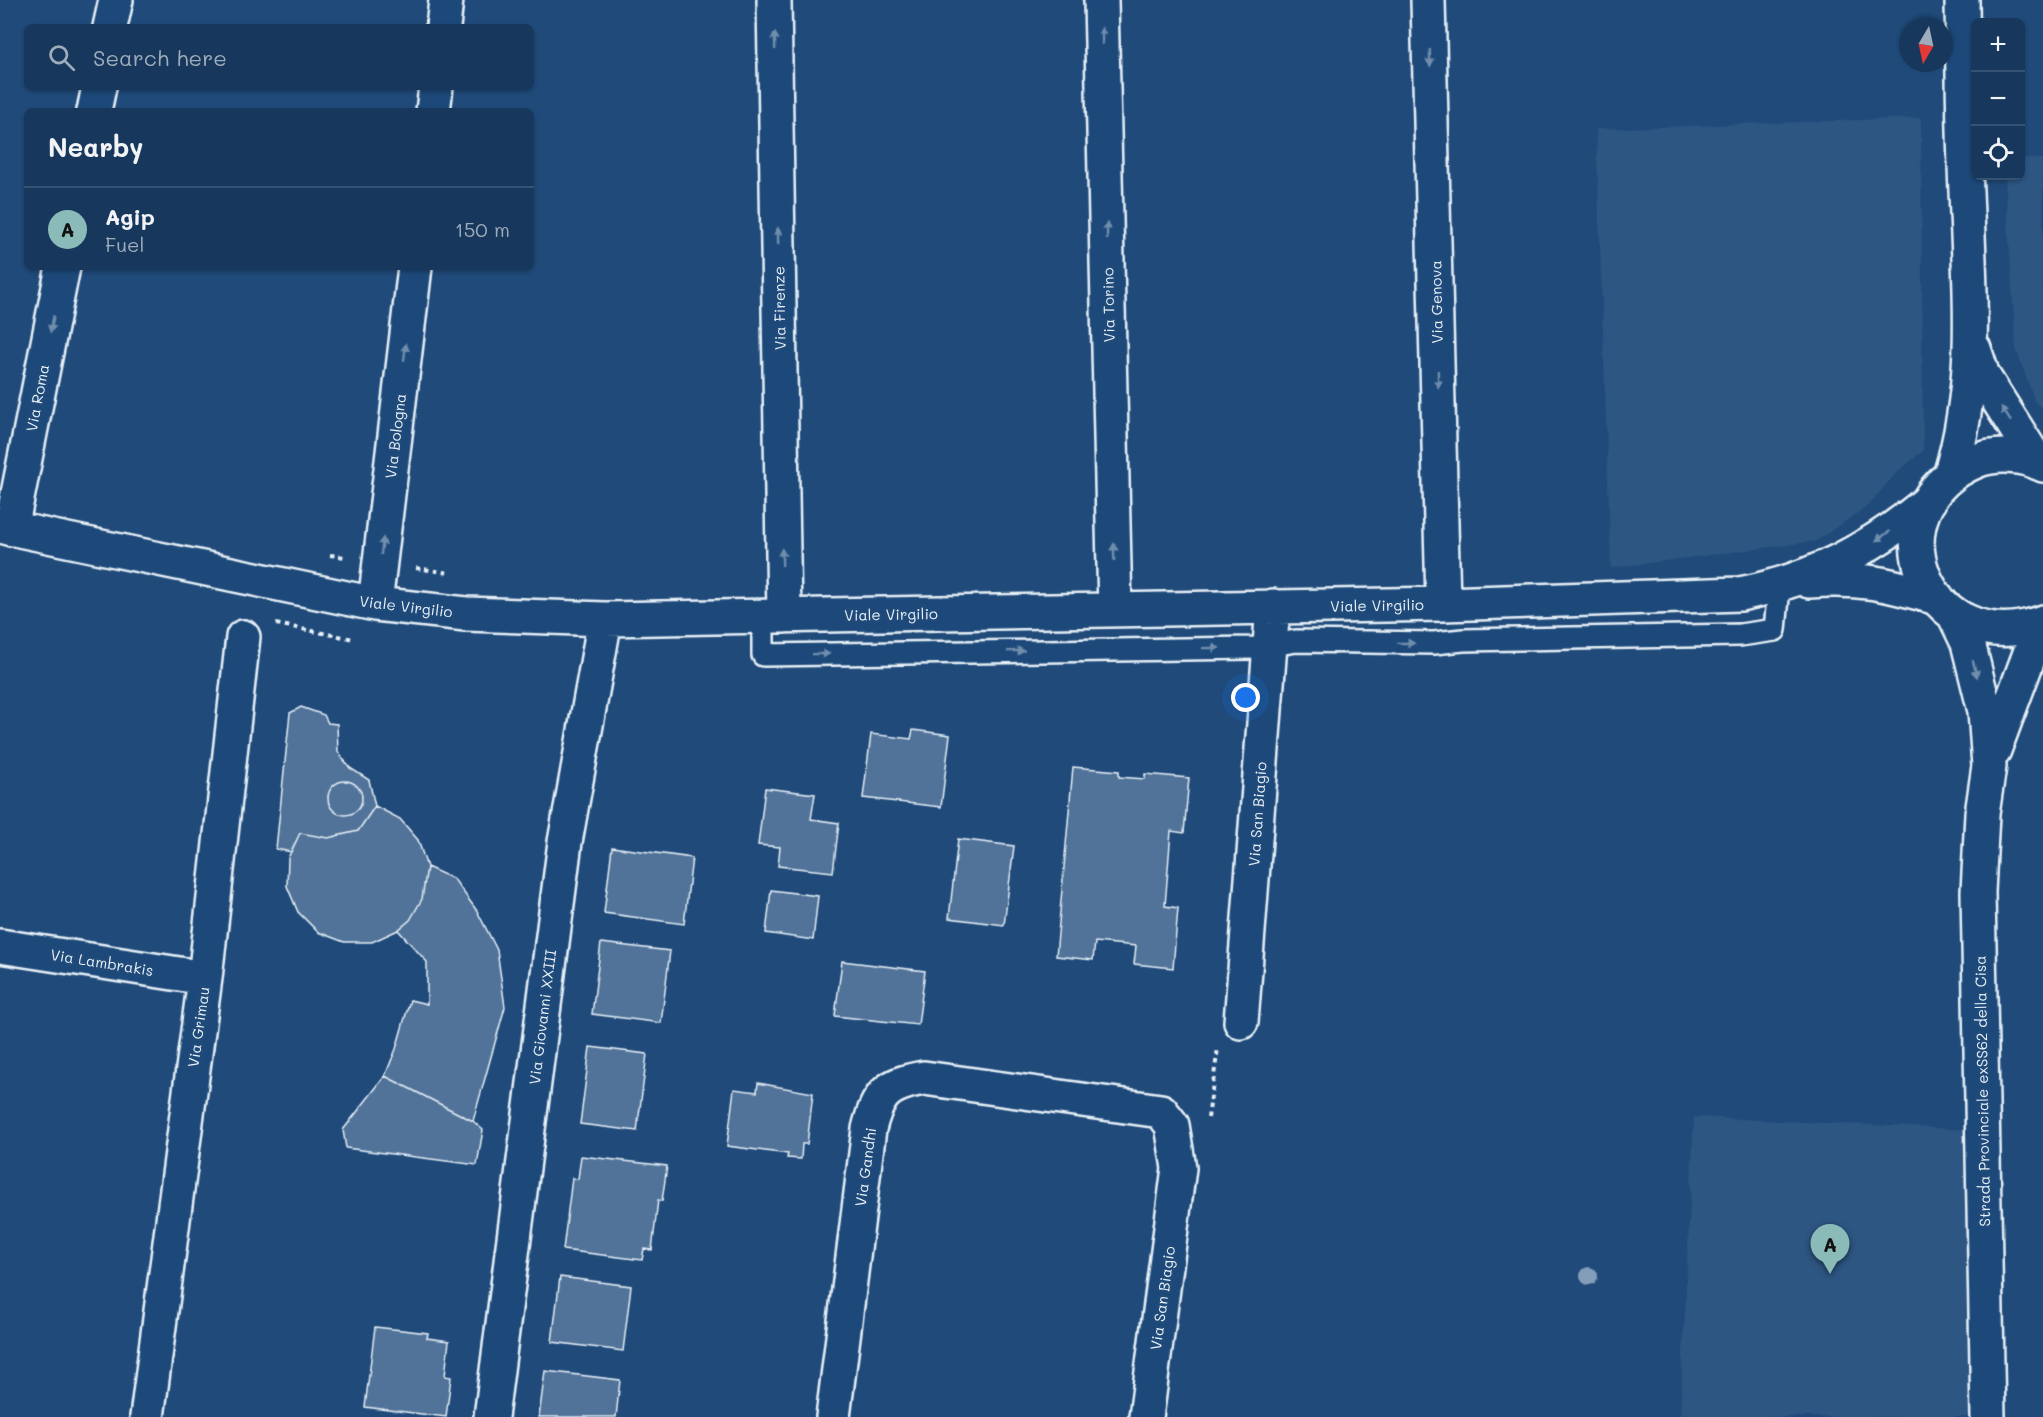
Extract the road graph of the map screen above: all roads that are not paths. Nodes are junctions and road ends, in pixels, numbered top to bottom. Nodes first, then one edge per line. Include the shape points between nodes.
1 (116, 0) edge
2 (446, 0) edge
3 (774, 0) edge
4 (1101, 0) edge
5 (1428, 0) edge
6 (1962, 0) edge
7 (111, 24) edge
8 (443, 24) edge
9 (98, 90) edge
10 (436, 90) edge
11 (95, 108) edge
12 (433, 108) edge
13 (62, 270) edge
14 (415, 270) edge
15 (1972, 344) junction
16 (2041, 464) edge
17 (1950, 476) junction
18 (1929, 501) junction
19 (5, 528) edge
20 (1784, 585) junction
21 (375, 604) junction
22 (1443, 604) junction
23 (1273, 606) junction
24 (1946, 606) junction
25 (1115, 610) junction
26 (773, 616) junction
27 (605, 619) junction
28 (2043, 622) edge
29 (2043, 630) edge
30 (243, 637) dead end
31 (1270, 645) junction
32 (1989, 766) junction
33 (0, 946) edge
34 (204, 978) junction
35 (1241, 1022) dead end
36 (1161, 1111) joint
37 (147, 1417) edge
38 (491, 1417) edge
39 (833, 1417) edge
40 (1146, 1417) edge
41 (1989, 1417) edge

1 - 7 street
2 - 8 street
26 -> 3 street, Via Firenze
25 -> 4 street, Via Torino
5 -> 22 street, Via Genova
6 - 15 street, Strada Provinciale exSS62 della Cisa
9 - 11 street
10 - 12 street
13 -> 19 street, Via Roma
21 -> 14 street, Via Bologna
16 -> 15 street, Strada Provinciale exSS62 della Cisa via 1983,376
15 - 17 street, Strada Provinciale exSS62 della Cisa via 1963,434
16 - 17 street, Strada Provinciale exSS62 della Cisa via 2012,456 1984,458
17 - 18 street, Strada Provinciale exSS62 della Cisa
18 -> 20 street, Viale Virgilio via 1876,541
18 - 24 street, Strada Provinciale exSS62 della Cisa via 1917,536 1919,563 1929,588
19 - 21 street, Viale Virgilio
20 - 22 street, Viale Virgilio via 1714,595
20 - 24 street, Viale Virgilio via 1847,578 1889,584
31 -> 20 lane via 1296,641 1434,643 1740,635 1775,630
21 - 27 street, Viale Virgilio via 466,614
22 - 23 street, Viale Virgilio
23 - 25 street, Viale Virgilio
23 - 31 street, Via San Biagio
24 - 28 street via 1969,624 1996,631 2023,630
24 -> 32 street, Strada Provinciale exSS62 della Cisa via 1977,671
25 - 26 street, Viale Virgilio
26 - 27 street, Viale Virgilio
26 -> 31 lane via 763,655
27 - 38 street, Via Giovanni XXIII via 565,842
29 - 32 street, Strada Provinciale exSS62 della Cisa via 2024,667
30 - 34 street, Via Grimau
31 - 35 street, Via San Biagio
32 - 41 street, Strada Provinciale exSS62 della Cisa via 1978,892
33 - 34 street, Via Lambrakis
34 - 37 street, Via Grimau
36 - 39 street, Via Gandhi via 924,1078 901,1082 885,1092 874,1108 869,1129
36 - 40 street, Via San Biagio via 1172,1125 1179,1168

